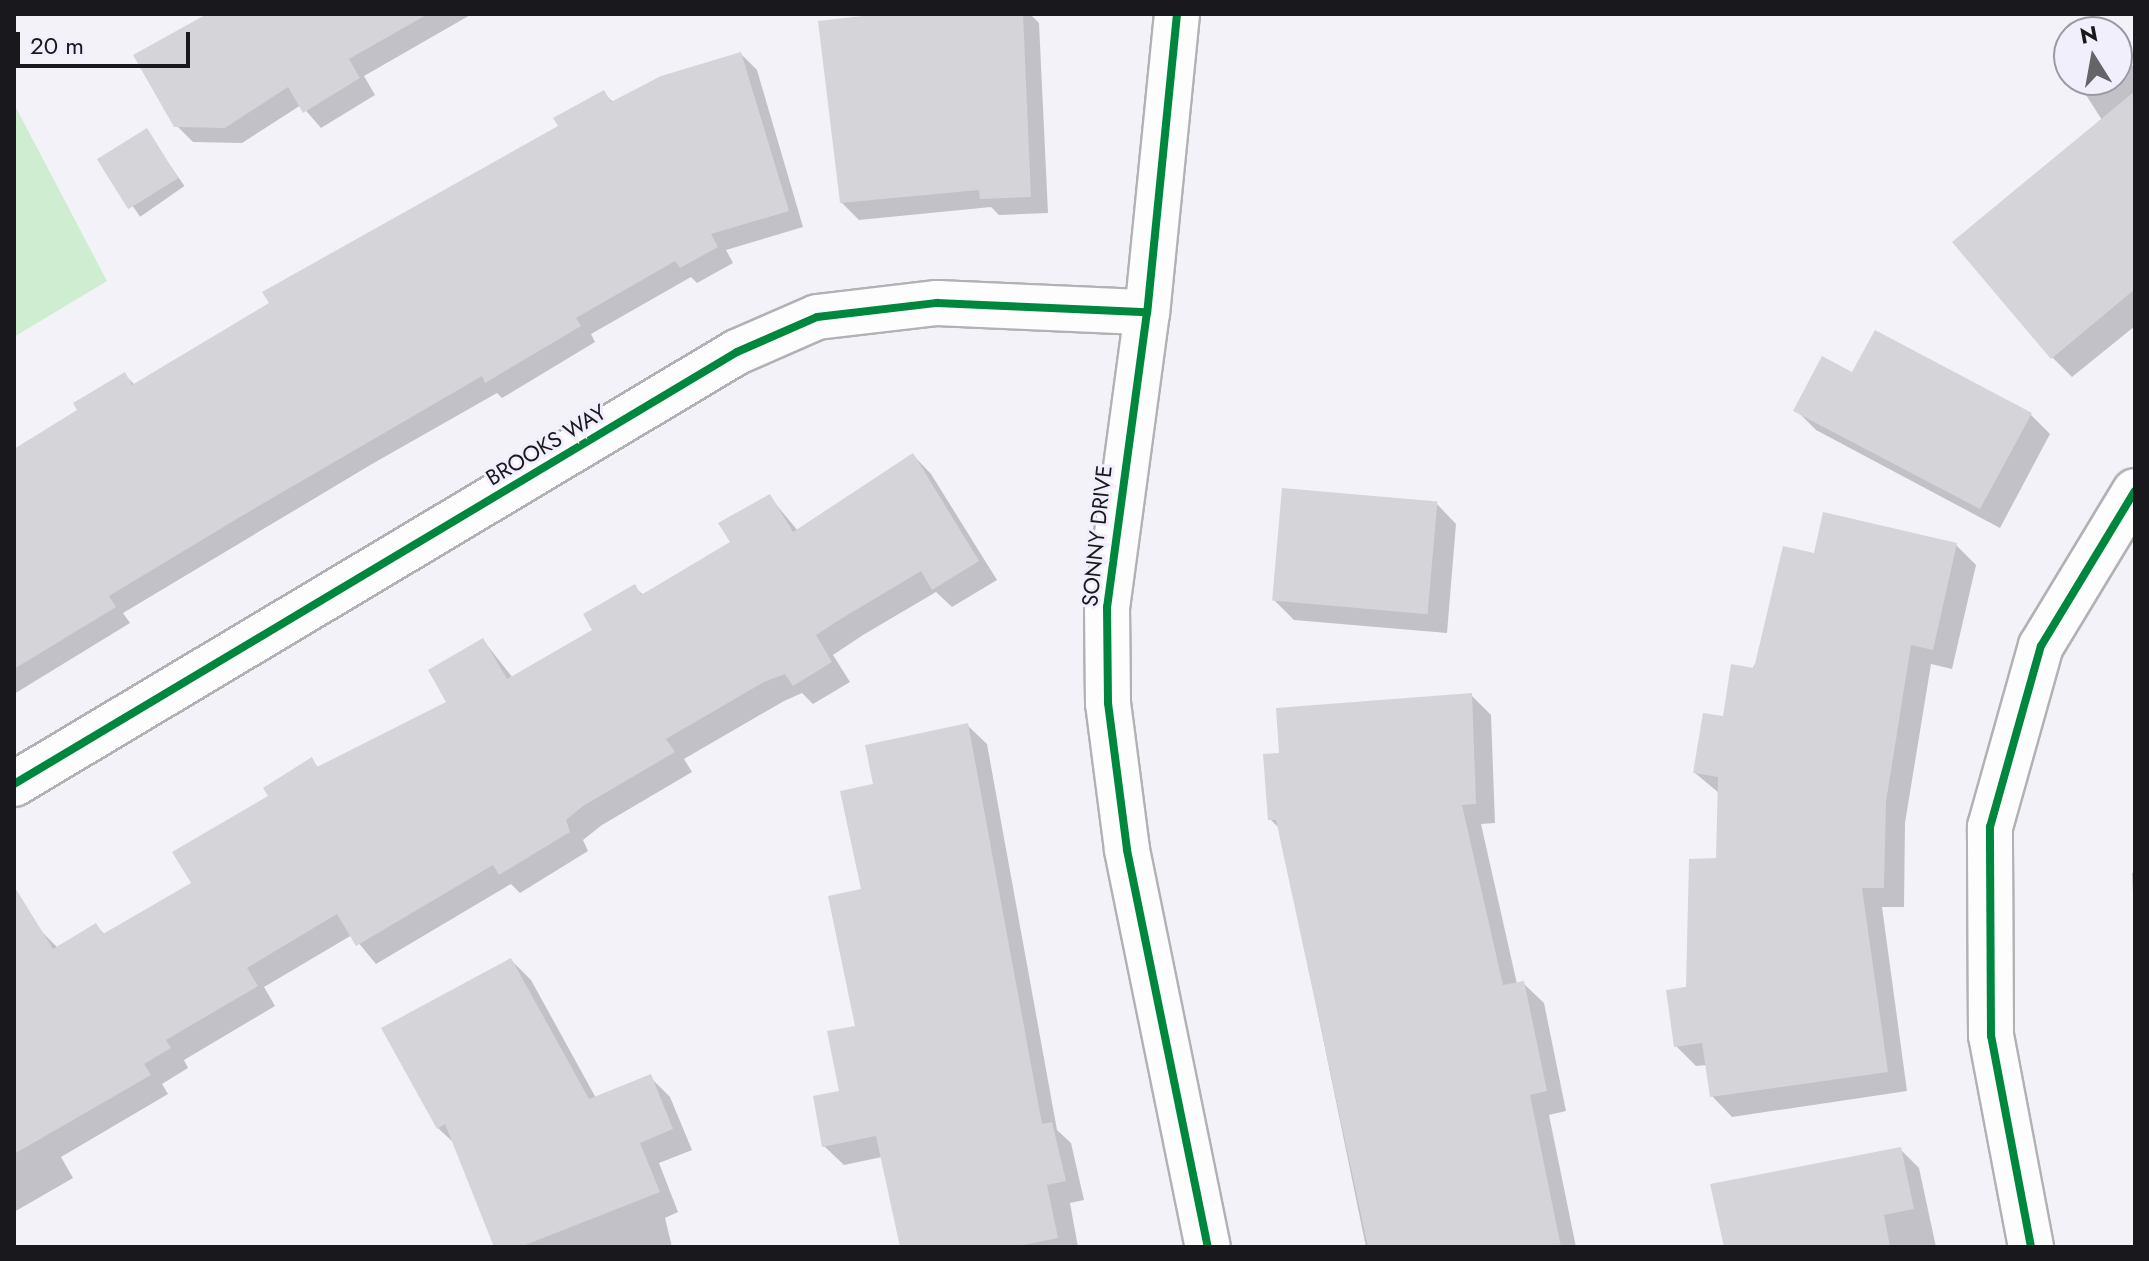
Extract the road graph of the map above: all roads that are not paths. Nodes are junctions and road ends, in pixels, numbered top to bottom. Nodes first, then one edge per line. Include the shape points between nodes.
1 (1177, 14) edge
2 (1147, 312) junction
3 (2135, 491) edge
4 (14, 784) edge
5 (1208, 1247) edge
6 (2031, 1247) edge

1 - 2 street, SONNY DRIVE
2 - 4 street, BROOKS WAY via 937,303 817,317 737,352
2 - 5 street, SONNY DRIVE via 1107,607 1108,703 1127,850
3 - 6 street via 2041,646 1990,827 1991,1036

